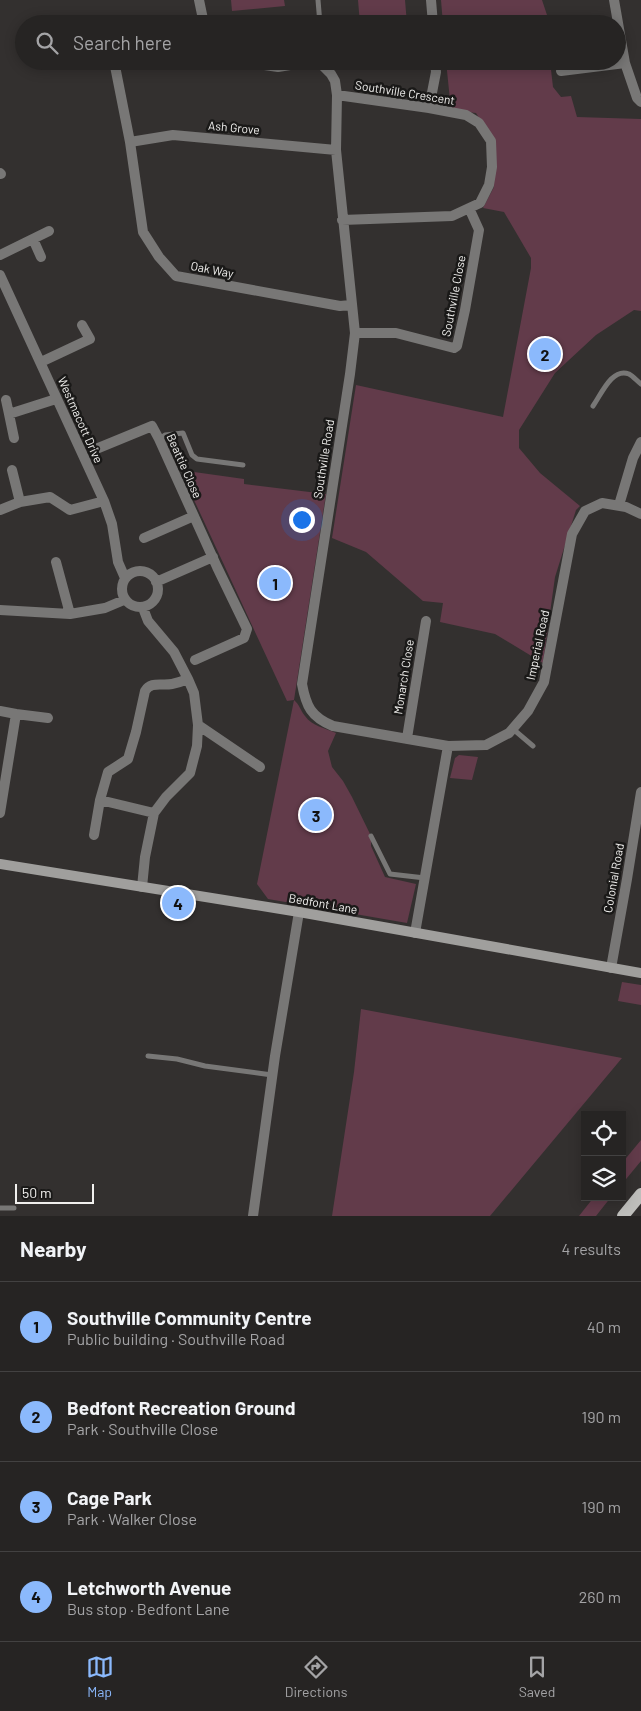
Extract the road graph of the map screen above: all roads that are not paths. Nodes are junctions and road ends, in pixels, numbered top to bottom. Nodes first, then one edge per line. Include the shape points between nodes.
1 (200, 0) edge
2 (318, 0) edge
3 (431, 0) edge
4 (614, 0) edge
5 (202, 15) edge
6 (319, 15) edge
7 (432, 15) edge
8 (616, 15) edge
9 (626, 68) edge
10 (116, 70) edge
11 (328, 70) edge
12 (436, 70) edge
13 (569, 70) edge
14 (561, 71) dead end
15 (337, 95) junction
16 (641, 102) edge
17 (429, 108) junction
18 (130, 142) junction
19 (336, 150) junction
20 (469, 208) junction
21 (342, 220) junction
22 (49, 231) dead end
23 (33, 239) junction
24 (0, 255) edge
25 (41, 257) dead end
26 (0, 275) edge
27 (351, 305) junction
28 (82, 325) dead end
29 (355, 333) junction
30 (41, 362) junction
31 (641, 384) edge
32 (56, 399) junction
33 (6, 400) dead end
34 (593, 406) dead end
35 (9, 414) junction
36 (14, 438) dead end
37 (159, 439) junction
38 (641, 442) edge
39 (96, 449) dead end
40 (243, 465) dead end
41 (12, 470) dead end
42 (104, 501) junction
43 (20, 502) junction
44 (618, 505) junction
45 (0, 510) edge
46 (641, 514) edge
47 (194, 516) junction
48 (144, 538) dead end
49 (213, 558) junction
50 (56, 562) dead end
51 (125, 578) junction
52 (156, 582) junction
53 (124, 600) junction
54 (142, 608) junction
55 (0, 610) edge
56 (70, 614) junction
57 (426, 620) dead end
58 (195, 660) dead end
59 (188, 679) junction
60 (0, 711) edge
61 (16, 714) junction
62 (48, 718) dead end
63 (198, 725) junction
64 (513, 728) junction
65 (406, 738) junction
66 (448, 746) junction
67 (533, 746) dead end
68 (260, 767) dead end
69 (641, 794) edge
70 (100, 800) junction
71 (0, 813) edge
72 (154, 813) junction
73 (94, 835) dead end
74 (371, 836) dead end
75 (0, 864) edge
76 (425, 878) junction
77 (142, 887) junction
78 (299, 912) junction
79 (415, 933) junction
80 (611, 968) junction
81 (641, 973) edge
82 (148, 1056) dead end
83 (272, 1075) junction
84 (641, 1194) edge
85 (0, 1208) edge
86 (14, 1208) dead end
87 (253, 1216) edge
88 (623, 1216) edge

1 - 5 street
2 - 6 lane
3 - 7 street
4 - 8 street
9 - 16 street
10 - 18 street, Oak Way
11 - 15 street via 335,81
12 - 17 street
13 - 14 street
15 - 17 street, Southville Crescent
15 - 19 street, Southville Road
17 - 20 street, Southville Crescent via 466,115 478,122 491,141 489,185 480,203
18 - 19 street, Ash Grove via 173,135
18 - 27 street, Oak Way via 143,232 176,276 340,306
19 - 21 street, Southville Road
20 - 21 street, Southville Crescent via 452,216
20 - 29 street, Southville Close via 479,230 457,346 454,348 396,333
21 - 27 street, Southville Road
22 - 23 street
23 - 24 street
23 - 25 street
26 - 30 street, Westmacott Drive
27 - 29 street, Southville Road
28 - 30 street via 90,339
29 - 65 street, Southville Road via 302,684 305,701 322,721 333,726
30 - 32 street, Westmacott Drive
31 - 34 lane via 630,374 622,372 615,375
32 - 35 street
32 - 42 street, Westmacott Drive
33 - 35 street
35 - 36 street
37 - 39 street, Beattie Close via 152,426
37 - 40 lane via 184,433 192,455 197,459
37 - 47 street, Beattie Close
38 - 44 street
41 - 43 street
42 - 43 street via 70,510 50,497
42 - 51 street, Westmacott Drive via 112,524 118,562
43 - 45 street
44 - 46 street, Imperial Road
44 - 64 street, Imperial Road via 602,503 585,511 572,534 544,682 528,711
47 - 48 street, Beattie Close
47 - 49 street, Beattie Close
49 - 52 street
49 - 58 street, Beattie Close via 247,629 244,638
50 - 56 street
51 - 52 street via 142,571
51 - 53 street via 121,589
52 - 54 street via 156,598
53 - 54 street
53 - 56 street via 105,608
54 - 59 street via 148,621 174,652
55 - 56 street
57 - 65 street, Monarch Close
59 - 63 street via 194,693
59 - 70 street via 148,686 128,759 108,772
60 - 61 street
61 - 62 street
61 - 71 street
63 - 68 street
63 - 72 street via 190,773
64 - 66 street, Imperial Road via 486,745
64 - 67 lane
65 - 66 street, Southville Road
66 - 76 street
69 - 80 street, Colonial Road
70 - 72 street
70 - 73 street
72 - 77 street
74 - 76 lane via 390,874
75 - 77 main road, Bedfont Lane
76 - 79 street
77 - 78 main road, Bedfont Lane
78 - 79 main road, Bedfont Lane
78 - 83 street
79 - 80 main road, Bedfont Lane
80 - 81 main road, Bedfont Lane
82 - 83 lane
83 - 87 street
84 - 88 main road
85 - 86 lane

